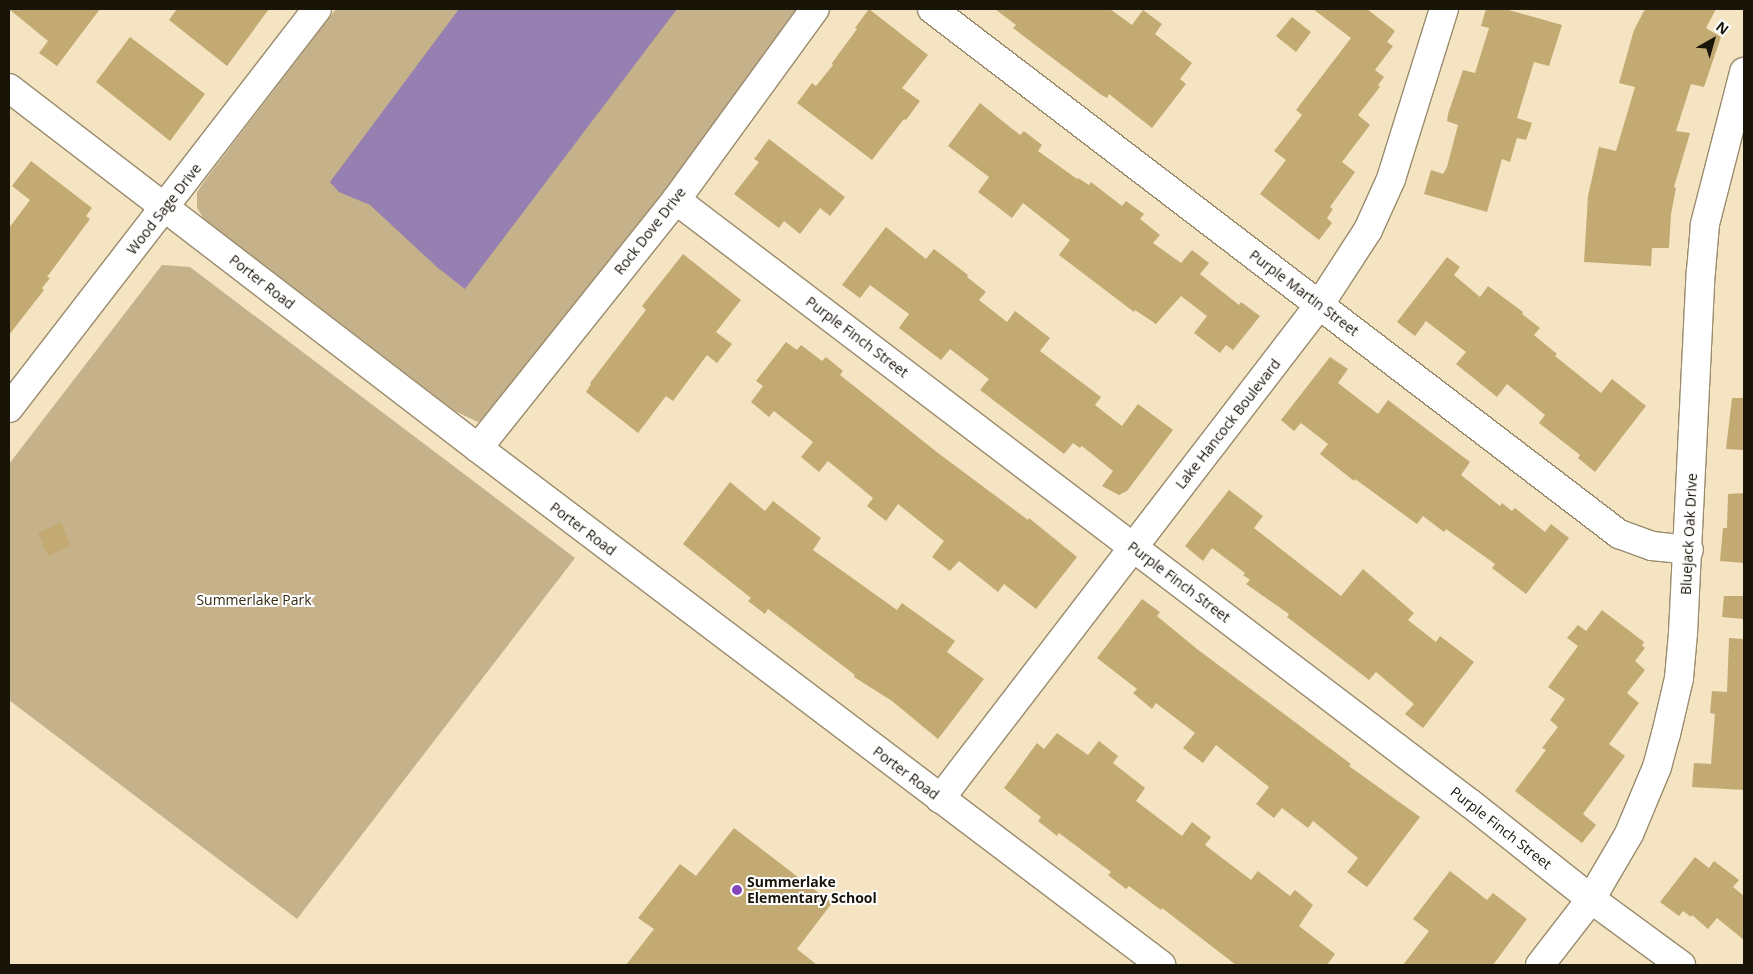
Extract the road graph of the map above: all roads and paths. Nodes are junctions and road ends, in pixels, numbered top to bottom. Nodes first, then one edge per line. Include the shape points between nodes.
1 (317, 9) edge
2 (815, 9) edge
3 (932, 9) edge
4 (1439, 11) edge
5 (1744, 72) edge
6 (9, 88) edge
7 (676, 200) junction
8 (166, 206) junction
9 (1320, 304) junction
10 (9, 408) edge
11 (478, 448) junction
12 (1133, 548) junction
13 (1689, 550) junction
14 (940, 799) junction
15 (1591, 899) junction
16 (1161, 965) edge
17 (1540, 965) edge
18 (1681, 965) edge

1 - 8 street, Wood Sage Drive
2 - 7 street, Rock Dove Drive
3 - 9 street, Purple Martin Street
4 - 9 street, Lake Hancock Boulevard via 1391,179 1368,230
5 - 13 street, Bluejack Oak Drive via 1705,224
6 - 8 street, Porter Road
7 - 11 street, Rock Dove Drive
7 - 12 street, Purple Finch Street
8 - 10 street, Wood Sage Drive
8 - 11 street, Porter Road
9 - 12 street, Lake Hancock Boulevard
9 - 13 street, Purple Martin Street via 1619,534 1652,546
11 - 14 street, Porter Road
12 - 14 street, Lake Hancock Boulevard
12 - 15 street, Purple Finch Street
13 - 15 street, Bluejack Oak Drive via 1679,678 1657,767 1629,834
14 - 16 street, Porter Road
15 - 17 street, Bluejack Oak Drive
15 - 18 street, Purple Finch Street

